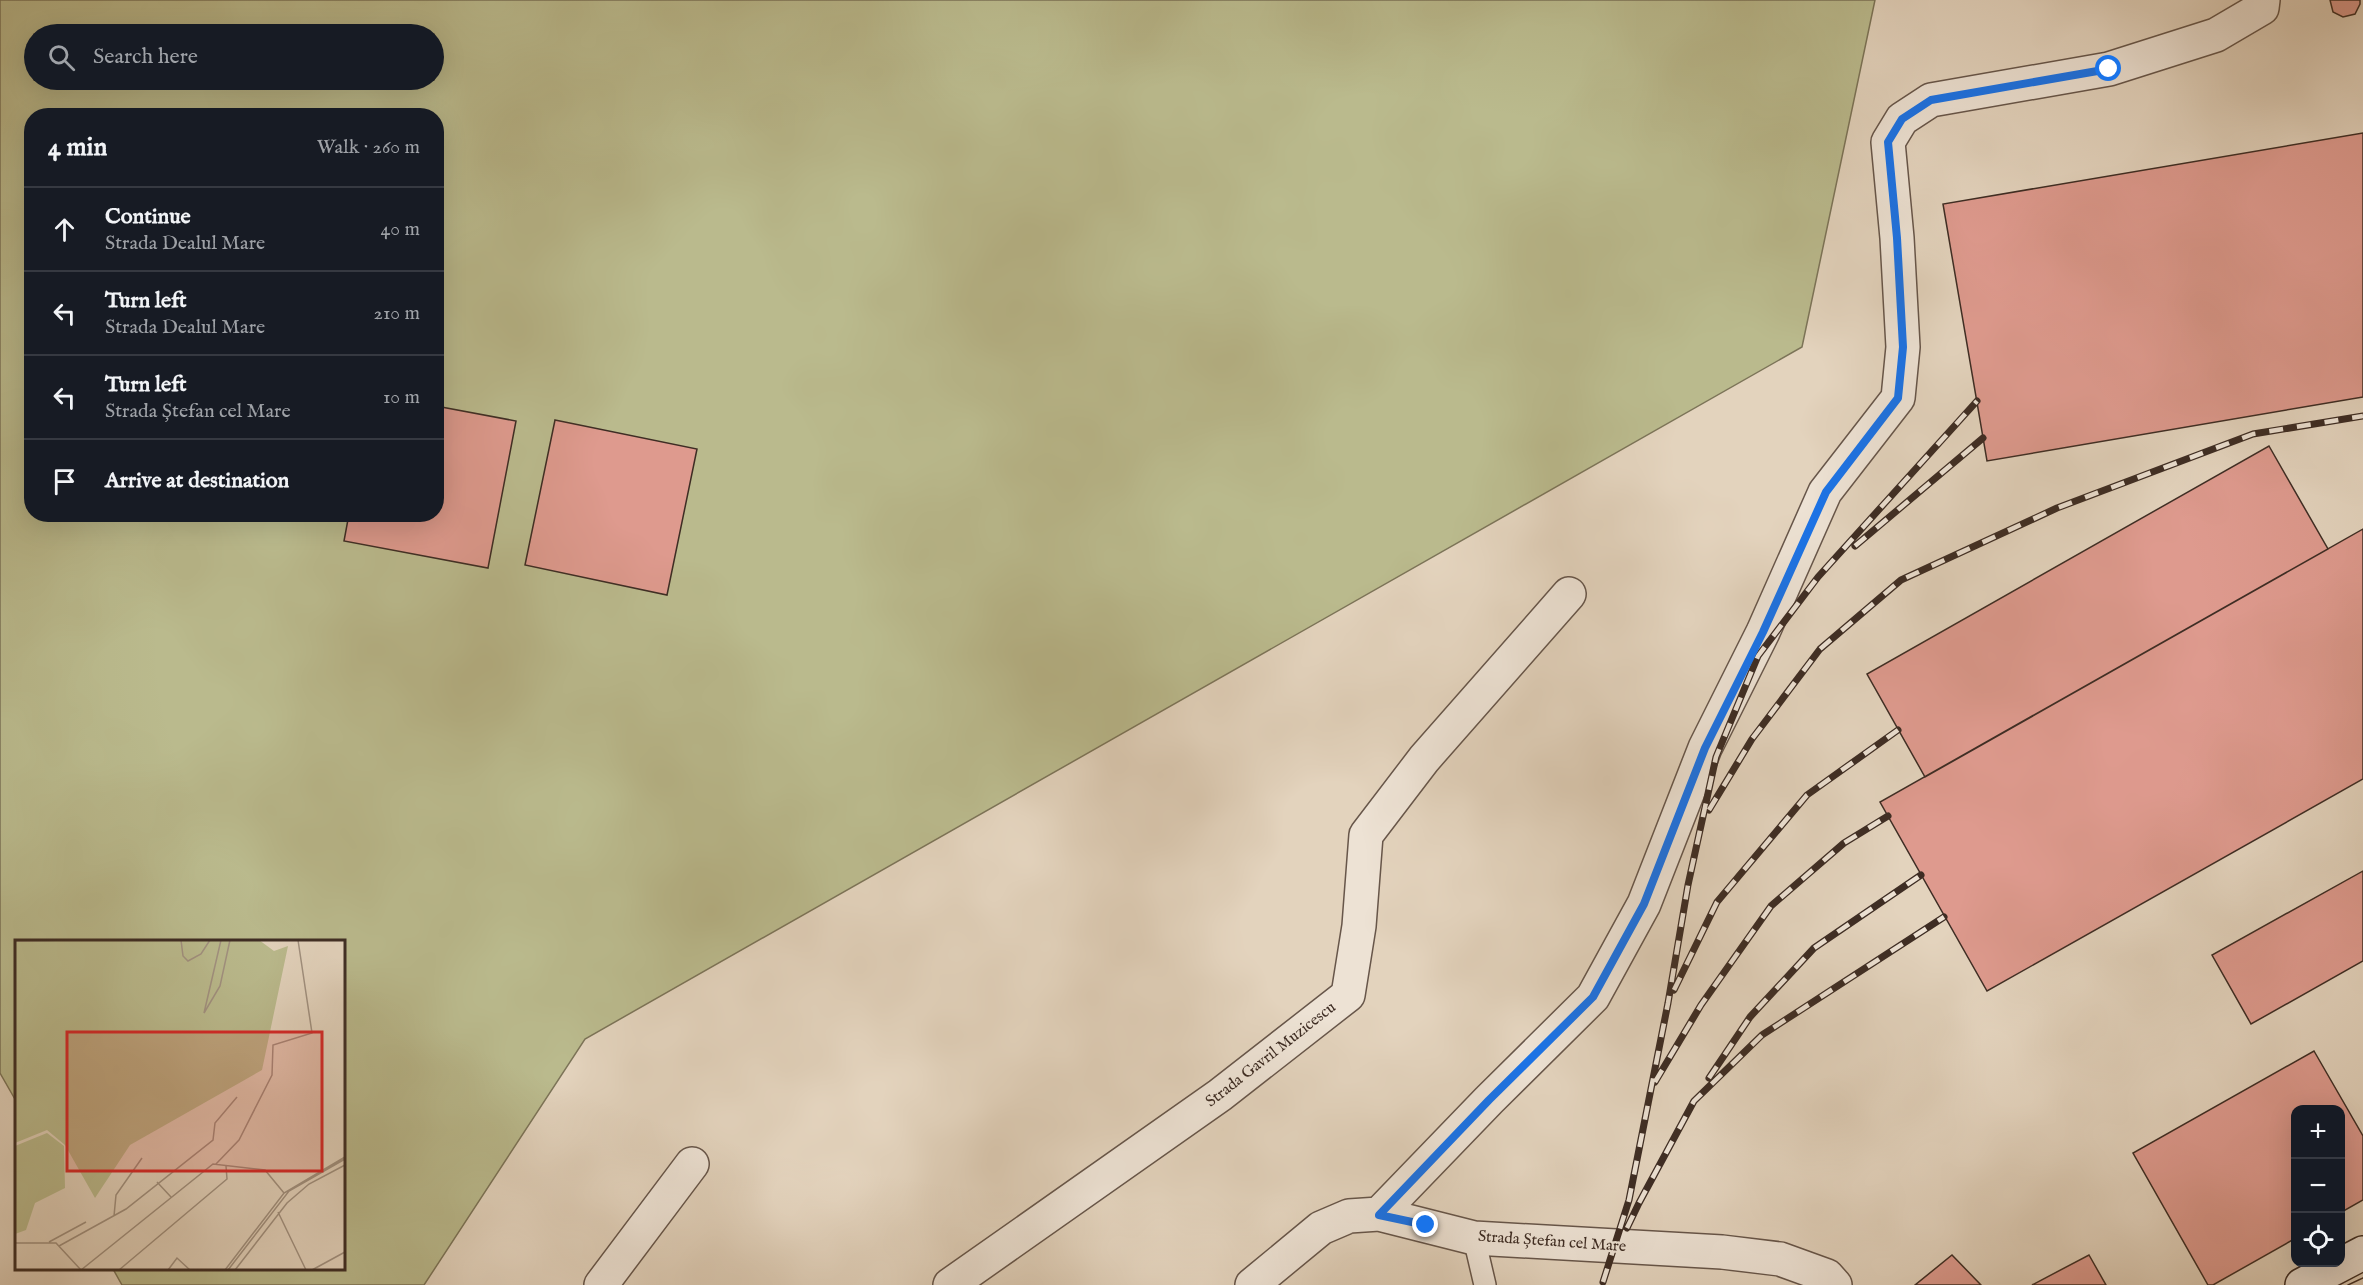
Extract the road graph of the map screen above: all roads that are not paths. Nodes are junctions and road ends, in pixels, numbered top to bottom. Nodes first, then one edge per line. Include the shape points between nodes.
1 (2263, 0) edge
2 (1569, 594) dead end
3 (692, 1164) dead end
4 (1379, 1215) junction
5 (1474, 1238) junction
6 (2363, 1253) edge
7 (601, 1285) edge
8 (951, 1285) edge
9 (1252, 1285) edge
10 (1485, 1285) edge
11 (1835, 1285) edge
12 (2302, 1285) edge

1 - 4 street via 2262,8 2206,38 2109,69 1931,100 1902,119 1888,142 1903,347 1898,398 1826,492 1705,748 1644,904 1593,997
2 - 8 street, Strada Gavril Muzicescu via 1424,759 1366,835 1359,926 1348,995 1220,1095
3 - 7 street
4 - 5 street, Strada Ștefan cel Mare
4 - 9 street, Strada Ștefan cel Mare via 1349,1216 1321,1228
5 - 10 lane
5 - 11 street, Strada Ștefan cel Mare via 1722,1252 1780,1259 1827,1276
6 - 12 street

